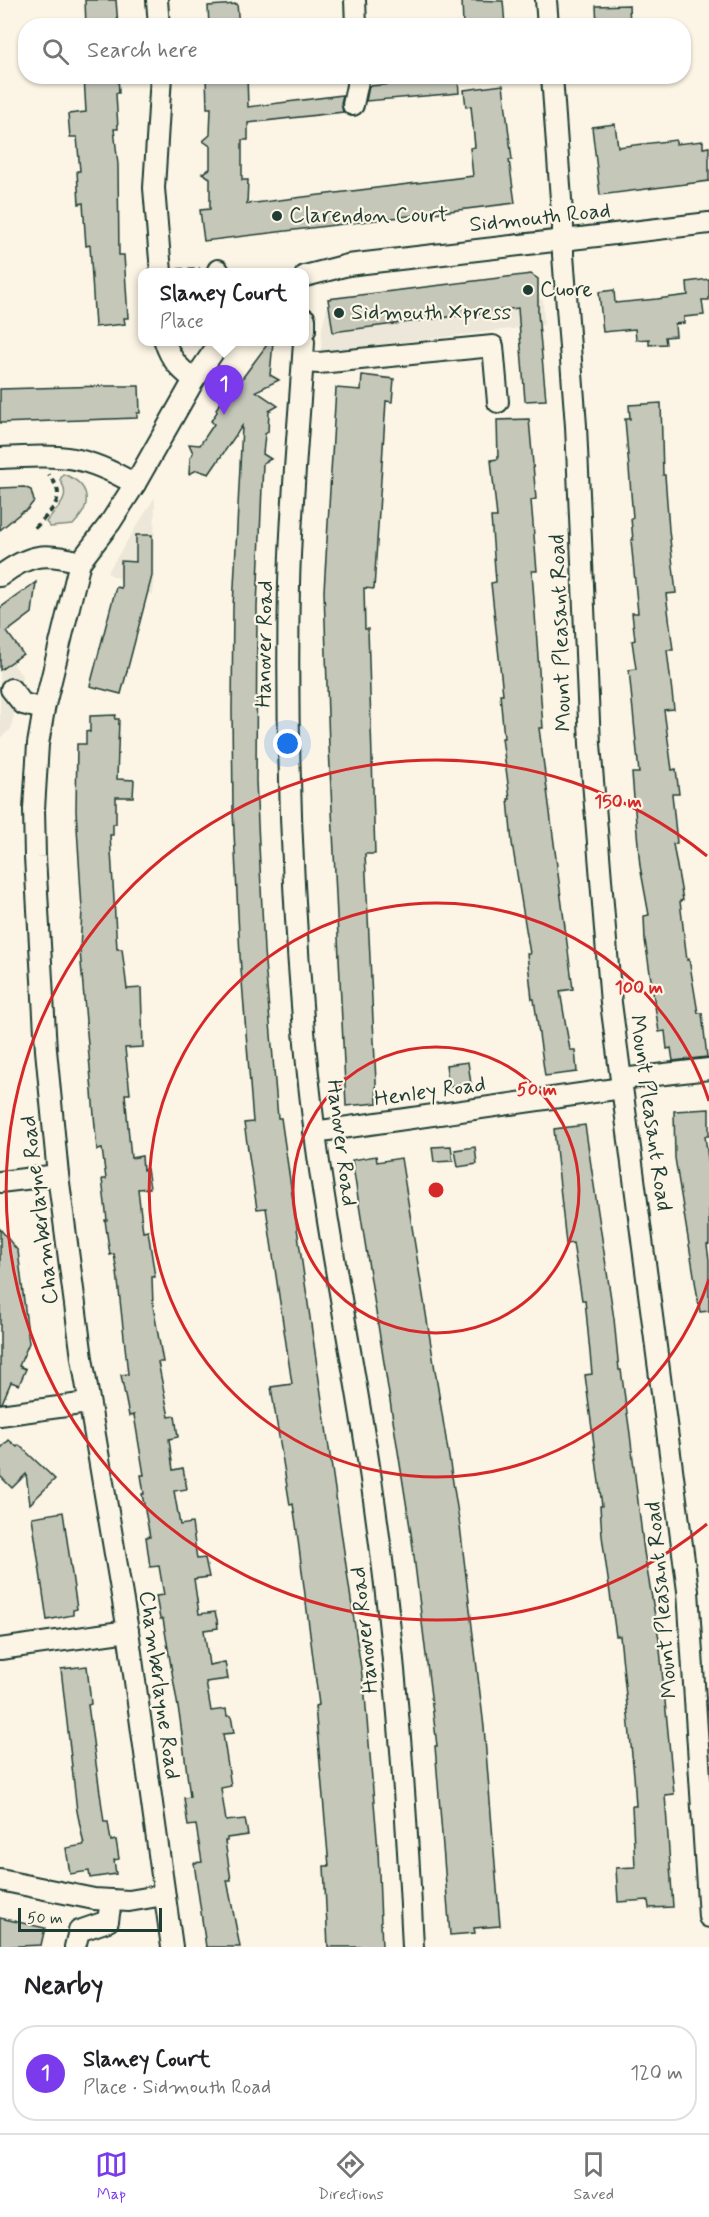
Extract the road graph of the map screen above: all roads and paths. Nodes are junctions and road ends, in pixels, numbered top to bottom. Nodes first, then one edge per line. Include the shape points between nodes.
1 (158, 0) edge
2 (355, 0) edge
3 (546, 0) edge
4 (159, 18) edge
5 (356, 18) edge
6 (547, 18) edge
7 (160, 84) edge
8 (357, 84) edge
9 (552, 84) edge
10 (353, 105) dead end
11 (709, 223) edge
12 (562, 241) junction
13 (168, 268) edge
14 (309, 275) edge
15 (166, 346) edge
16 (217, 346) edge
17 (304, 346) edge
18 (303, 363) junction
19 (194, 380) junction
20 (498, 402) dead end
21 (0, 458) edge
22 (45, 471) dead end
23 (135, 484) junction
24 (35, 528) dead end
25 (80, 562) junction
26 (0, 576) edge
27 (11, 689) dead end
28 (44, 709) junction
29 (709, 1069) edge
30 (622, 1084) junction
31 (314, 1132) junction
32 (58, 1175) junction
33 (0, 1182) edge
34 (88, 1403) junction
35 (0, 1415) edge
36 (128, 1631) junction
37 (0, 1649) edge
38 (0, 1880) edge
39 (164, 1894) junction
40 (111, 1900) junction
41 (709, 1917) edge
42 (75, 1947) edge
43 (172, 1947) edge
44 (413, 1947) edge

1 - 4 street
2 - 5 street
3 - 6 street
7 - 13 street via 154,188
8 - 10 street
9 - 12 street, Mount Pleasant Road
11 - 12 street, Sidmouth Road
12 - 14 street, Sidmouth Road via 348,265
12 - 30 street, Mount Pleasant Road via 576,426 590,744 611,1002
15 - 19 street via 177,367
16 - 19 street
17 - 18 street, Hanover Road
18 - 20 street via 493,346
18 - 31 street, Hanover Road via 289,583 288,762 295,914
19 - 23 street
21 - 23 street via 78,459
22 - 24 path via 56,482 59,492 57,502
23 - 25 street, Chamberlayne Road
25 - 26 street via 38,556
25 - 28 street, Chamberlayne Road
27 - 28 street via 23,704
28 - 32 street, Chamberlayne Road via 34,809 35,858
29 - 30 street, Henley Road
30 - 31 street, Henley Road
30 - 41 street, Mount Pleasant Road via 688,1591
31 - 44 street, Hanover Road via 371,1480 390,1633 408,1835
32 - 33 street
32 - 34 street, Chamberlayne Road
34 - 35 street
34 - 36 street, Chamberlayne Road
36 - 37 street
36 - 39 street, Chamberlayne Road
38 - 40 street
39 - 40 street via 129,1901
39 - 43 street, Chamberlayne Road
40 - 42 street via 108,1922 79,1931

